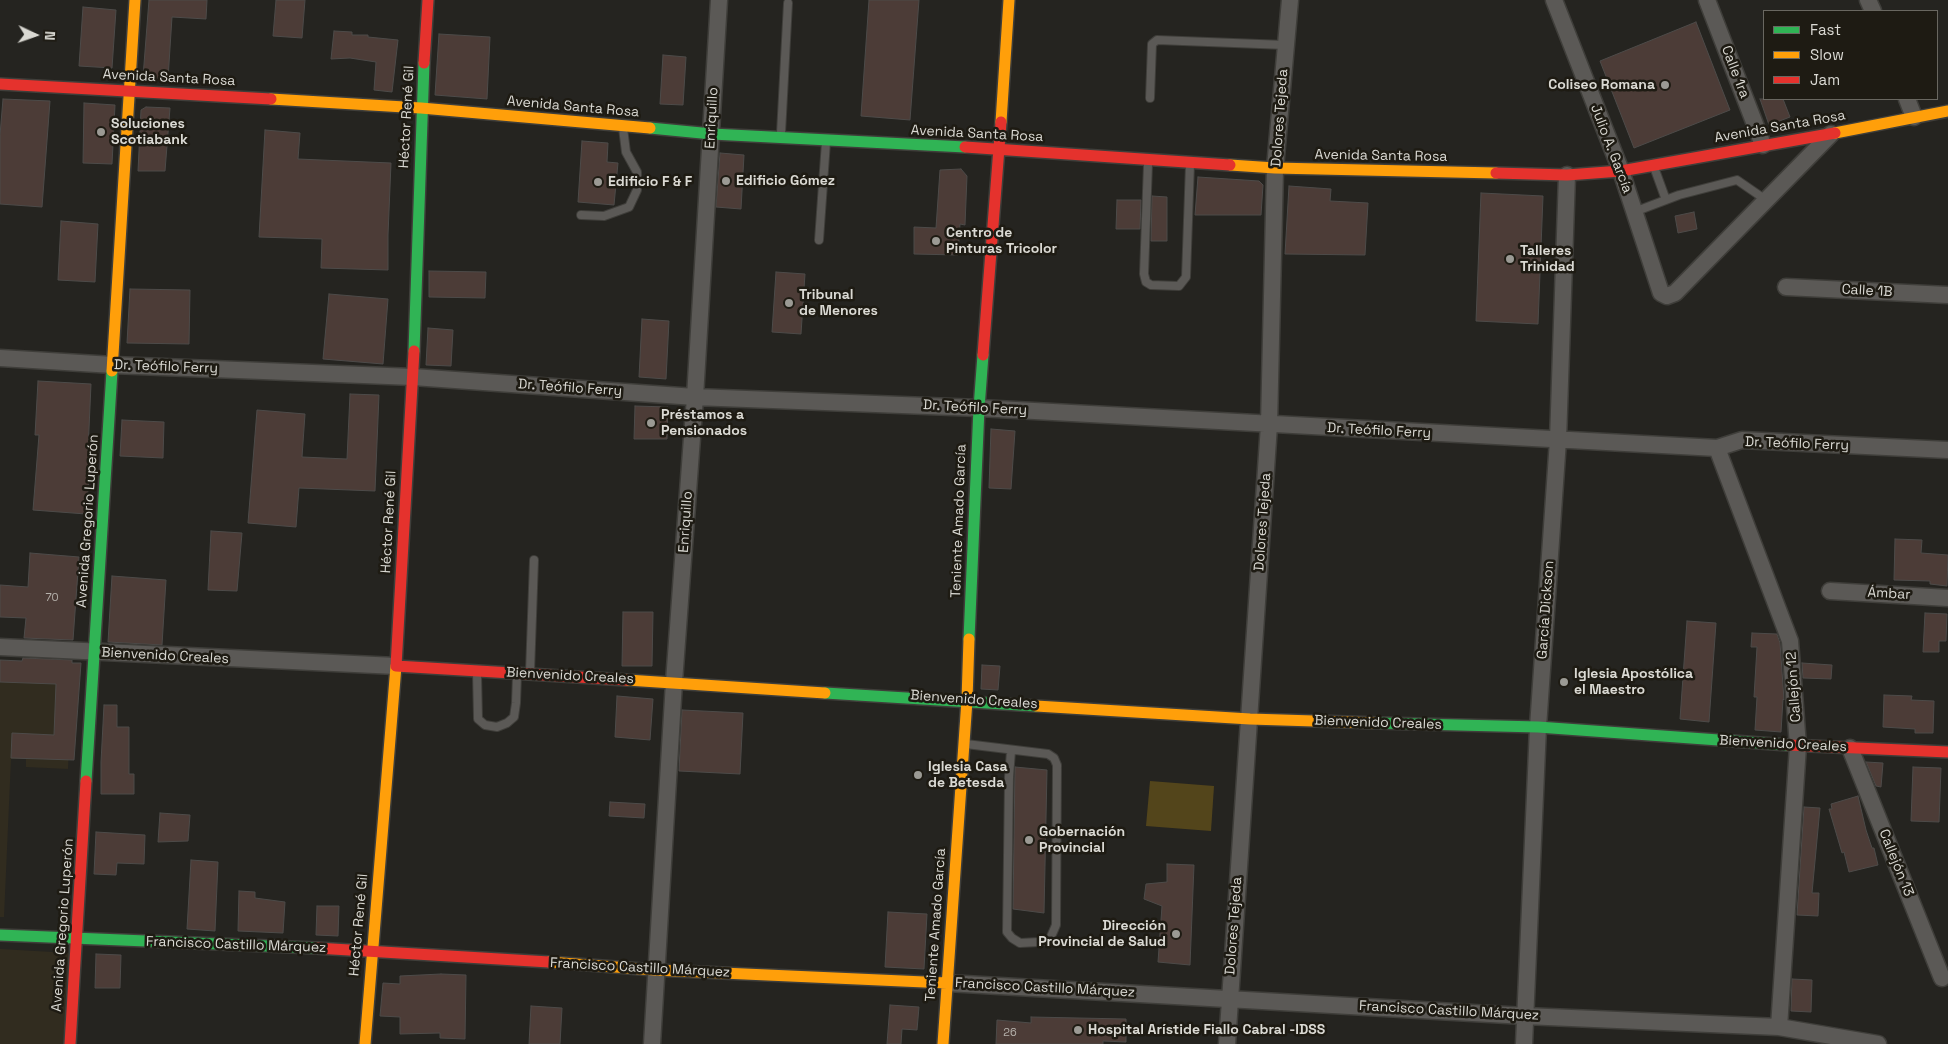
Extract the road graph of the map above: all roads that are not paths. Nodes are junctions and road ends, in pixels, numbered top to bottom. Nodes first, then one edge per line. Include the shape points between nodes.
1 (135, 0) edge
2 (428, 0) edge
3 (719, 0) edge
4 (1009, 0) edge
5 (1290, 0) edge
6 (1554, 0) edge
7 (1707, 0) edge
8 (788, 3) dead end
9 (1285, 45) junction
10 (0, 84) edge
11 (129, 91) junction
12 (1150, 98) dead end
13 (1907, 100) edge
14 (421, 108) junction
15 (1948, 112) edge
16 (1914, 117) junction
17 (623, 126) junction
18 (712, 134) junction
19 (1831, 134) junction
20 (780, 138) junction
21 (826, 140) junction
22 (1763, 145) junction
23 (999, 150) junction
24 (1148, 160) junction
25 (1190, 162) junction
26 (1653, 166) junction
27 (1276, 168) junction
28 (1621, 171) junction
29 (1566, 175) junction
30 (1666, 200) junction
31 (1766, 201) junction
32 (1634, 212) junction
33 (581, 215) dead end
34 (819, 240) dead end
35 (1786, 287) dead end
36 (1948, 295) edge
37 (0, 358) edge
38 (113, 365) junction
39 (413, 377) junction
40 (695, 397) junction
41 (979, 408) junction
42 (1269, 425) junction
43 (1558, 440) junction
44 (1718, 448) junction
45 (1948, 450) edge
46 (534, 560) dead end
47 (1830, 591) dead end
48 (1948, 598) edge
49 (0, 647) edge
50 (94, 653) junction
51 (396, 666) junction
52 (476, 671) junction
53 (517, 673) junction
54 (530, 674) junction
55 (674, 682) junction
56 (967, 700) junction
57 (1250, 719) junction
58 (1538, 728) junction
59 (964, 744) junction
60 (1798, 746) junction
61 (1850, 748) junction
62 (1011, 751) junction
63 (1948, 752) edge
64 (0, 935) edge
65 (77, 939) junction
66 (372, 950) junction
67 (655, 970) junction
68 (1942, 978) dead end
69 (947, 983) junction
70 (1229, 999) junction
71 (1525, 1016) junction
72 (1779, 1027) junction
73 (1857, 1042) edge
74 (70, 1044) edge
75 (365, 1044) edge
76 (652, 1044) edge
77 (943, 1044) edge
78 (1227, 1044) edge
79 (1524, 1044) edge
80 (1878, 1044) edge

1 - 11 main road, Avenida Gregorio Luperón
2 - 14 main road, Héctor René Gil
3 - 18 street, Enriquillo
4 - 23 main road, Teniente Amado García
5 - 9 street, Dolores Tejeda
6 - 28 street, Julio A. García
7 - 22 street, Calle 1ra
8 - 20 lane
9 - 12 lane via 1156,40 1152,44
9 - 27 street, Dolores Tejeda
10 - 11 main road, Avenida Santa Rosa
11 - 14 main road, Avenida Santa Rosa
11 - 38 main road, Avenida Gregorio Luperón
13 - 16 street
14 - 17 main road, Avenida Santa Rosa
14 - 39 main road, Héctor René Gil
15 - 16 main road, Avenida Santa Rosa
16 - 19 main road, Avenida Santa Rosa
17 - 18 main road, Avenida Santa Rosa
17 - 33 lane via 626,152 637,172 637,190 629,207 604,216
18 - 20 main road, Avenida Santa Rosa
18 - 40 street, Enriquillo
19 - 22 main road, Avenida Santa Rosa
19 - 31 street
20 - 21 main road, Avenida Santa Rosa
21 - 23 main road, Avenida Santa Rosa
21 - 34 lane
22 - 26 main road, Avenida Santa Rosa
23 - 24 main road, Avenida Santa Rosa
23 - 41 main road, Teniente Amado García
24 - 25 main road, Avenida Santa Rosa
24 - 25 lane via 1144,274 1146,282 1151,285 1178,286 1186,277
25 - 27 main road, Avenida Santa Rosa
26 - 28 main road, Avenida Santa Rosa
26 - 30 lane
27 - 29 main road, Avenida Santa Rosa
27 - 42 street, Dolores Tejeda
28 - 29 main road, Avenida Santa Rosa
28 - 32 street, Julio A. García
29 - 43 street, García Dickson
30 - 31 lane via 1737,180
30 - 32 lane
31 - 32 street, Julio A. García via 1676,293 1668,296 1661,292
35 - 36 street, Calle 1B
37 - 38 street, Dr. Teófilo Ferry
38 - 39 street, Dr. Teófilo Ferry
38 - 50 main road, Avenida Gregorio Luperón
39 - 40 street, Dr. Teófilo Ferry
39 - 51 main road, Héctor René Gil
40 - 41 street, Dr. Teófilo Ferry
40 - 55 street, Enriquillo
41 - 42 street, Dr. Teófilo Ferry
41 - 56 main road, Teniente Amado García
42 - 43 street, Dr. Teófilo Ferry
42 - 57 street, Dolores Tejeda
43 - 44 street, Dr. Teófilo Ferry
43 - 58 street, García Dickson
44 - 45 street, Dr. Teófilo Ferry via 1742,440
44 - 60 street, Callejón 12 via 1790,640
46 - 54 lane
47 - 48 street, Ámbar
49 - 50 street, Bienvenido Creales
50 - 51 street, Bienvenido Creales
50 - 65 main road, Avenida Gregorio Luperón
51 - 52 main road, Bienvenido Creales
51 - 66 main road, Héctor René Gil
52 - 53 main road, Bienvenido Creales
52 - 53 lane via 478,719 485,725 497,727 514,717
53 - 54 main road, Bienvenido Creales
54 - 55 main road, Bienvenido Creales
55 - 56 main road, Bienvenido Creales
55 - 67 street, Enriquillo
56 - 57 main road, Bienvenido Creales
56 - 59 main road, Teniente Amado García
57 - 58 main road, Bienvenido Creales
57 - 70 street, Dolores Tejeda
58 - 60 main road, Bienvenido Creales
58 - 71 street, García Dickson
59 - 62 lane
59 - 69 main road, Teniente Amado García
60 - 61 main road, Bienvenido Creales
60 - 72 street, Callejón 12
61 - 63 main road, Bienvenido Creales
61 - 68 street, Callejón 13
62 - 62 lane via 1007,932 1020,943 1039,942 1050,939 1056,925 1057,765 1048,754
64 - 65 main road, Francisco Castillo Márquez
65 - 66 main road, Francisco Castillo Márquez
65 - 74 main road, Avenida Gregorio Luperón
66 - 67 main road, Francisco Castillo Márquez
66 - 75 main road, Héctor René Gil
67 - 69 main road, Francisco Castillo Márquez
67 - 76 street, Enriquillo
69 - 70 street, Francisco Castillo Márquez
69 - 77 main road, Teniente Amado García
70 - 71 street, Francisco Castillo Márquez
70 - 78 street, Dolores Tejeda
71 - 72 street, Francisco Castillo Márquez
71 - 79 street, García Dickson
72 - 73 street, Francisco Castillo Márquez
73 - 80 street, Francisco Castillo Márquez

